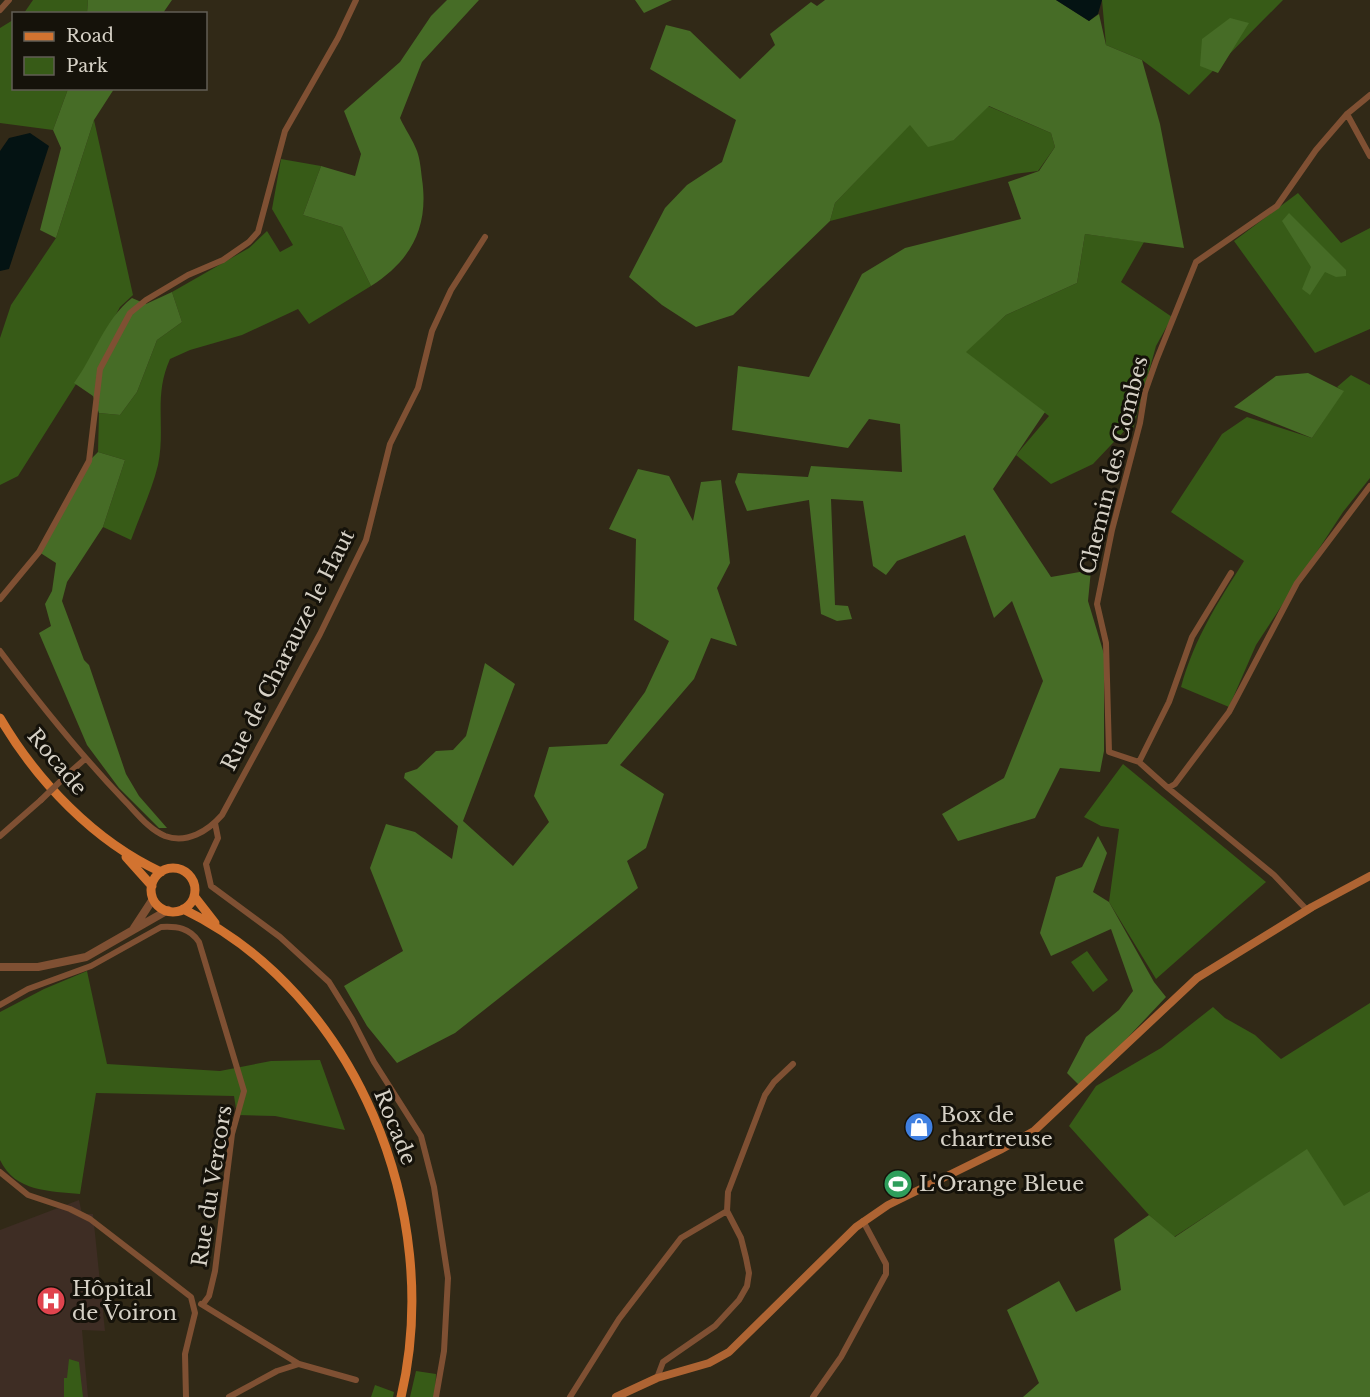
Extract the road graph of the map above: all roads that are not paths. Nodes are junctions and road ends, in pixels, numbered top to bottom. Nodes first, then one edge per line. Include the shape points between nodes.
1 (9, 0) edge
2 (356, 0) edge
3 (0, 10) edge
4 (1370, 95) edge
5 (1347, 114) junction
6 (1370, 156) edge
7 (485, 237) dead end
8 (1370, 486) edge
9 (1231, 573) dead end
10 (0, 599) edge
11 (0, 651) edge
12 (0, 718) edge
13 (85, 759) junction
14 (1139, 762) junction
15 (1168, 788) junction
16 (215, 823) junction
17 (0, 836) edge
18 (118, 849) junction
19 (161, 872) junction
20 (1370, 876) edge
21 (152, 886) junction
22 (194, 896) junction
23 (153, 899) junction
24 (183, 909) junction
25 (1310, 909) junction
26 (168, 910) junction
27 (216, 925) junction
28 (129, 934) junction
29 (0, 967) edge
30 (0, 1005) edge
31 (793, 1064) dead end
32 (0, 1172) edge
33 (727, 1211) junction
34 (863, 1221) junction
35 (203, 1304) junction
36 (194, 1305) junction
37 (299, 1364) junction
38 (657, 1377) junction
39 (356, 1380) dead end
40 (186, 1397) edge
41 (229, 1397) edge
42 (402, 1397) edge
43 (436, 1397) edge
44 (570, 1397) edge
45 (616, 1397) edge
46 (813, 1397) edge

1 - 3 street
2 - 10 street via 285,130 258,232 223,260 146,300 126,320 100,369 89,462 39,552
4 - 5 street, Chemin des Combes
5 - 6 street
5 - 14 street, Chemin des Combes via 1277,206 1196,262 1145,392 1097,604 1106,643 1109,752
7 - 16 street, Rue de Charauze le Haut via 451,290 432,330 418,388 390,444 366,540 320,634
8 - 15 street via 1297,583 1228,712 1175,784
9 - 14 street via 1192,637 1169,702
11 - 13 street, Rue de Charauze le Haut
12 - 18 main road, Rocade via 40,775
13 - 16 street, Rue de Charauze le Haut via 147,824 164,836 191,837
13 - 17 street, bridge
14 - 15 street
15 - 25 street
16 - 43 street via 218,838 206,864 211,886 280,937 328,982 421,1136 448,1278 444,1351
18 - 19 main road, Rocade
18 - 21 main road, Rocade
19 - 21 main road
19 - 22 main road via 173,868 186,872 194,883
20 - 25 main road
21 - 23 main road
22 - 24 main road
22 - 27 main road, Rocade
23 - 26 main road
23 - 28 street
24 - 26 main road
24 - 27 main road, Rocade
25 - 34 main road via 1186,986 1034,1131
26 - 28 street
27 - 42 main road, Rocade via 264,963 310,1011 350,1070 378,1125 399,1190 411,1269 411,1338
28 - 29 street via 68,963
30 - 35 street, Rue du Vercors via 28,989 91,966 161,927 174,926 195,935 244,1091 232,1134 215,1271
31 - 33 street via 765,1095 728,1192
32 - 36 street via 28,1195 90,1219 184,1290
33 - 38 street via 744,1248 749,1273 747,1286 715,1326 663,1362
33 - 44 street via 681,1238 619,1319
34 - 38 main road via 729,1352 709,1363
34 - 46 street via 886,1264 886,1274 841,1357
35 - 36 street
35 - 37 street
36 - 40 street via 185,1354
37 - 39 street
37 - 41 street via 277,1371
38 - 45 main road

